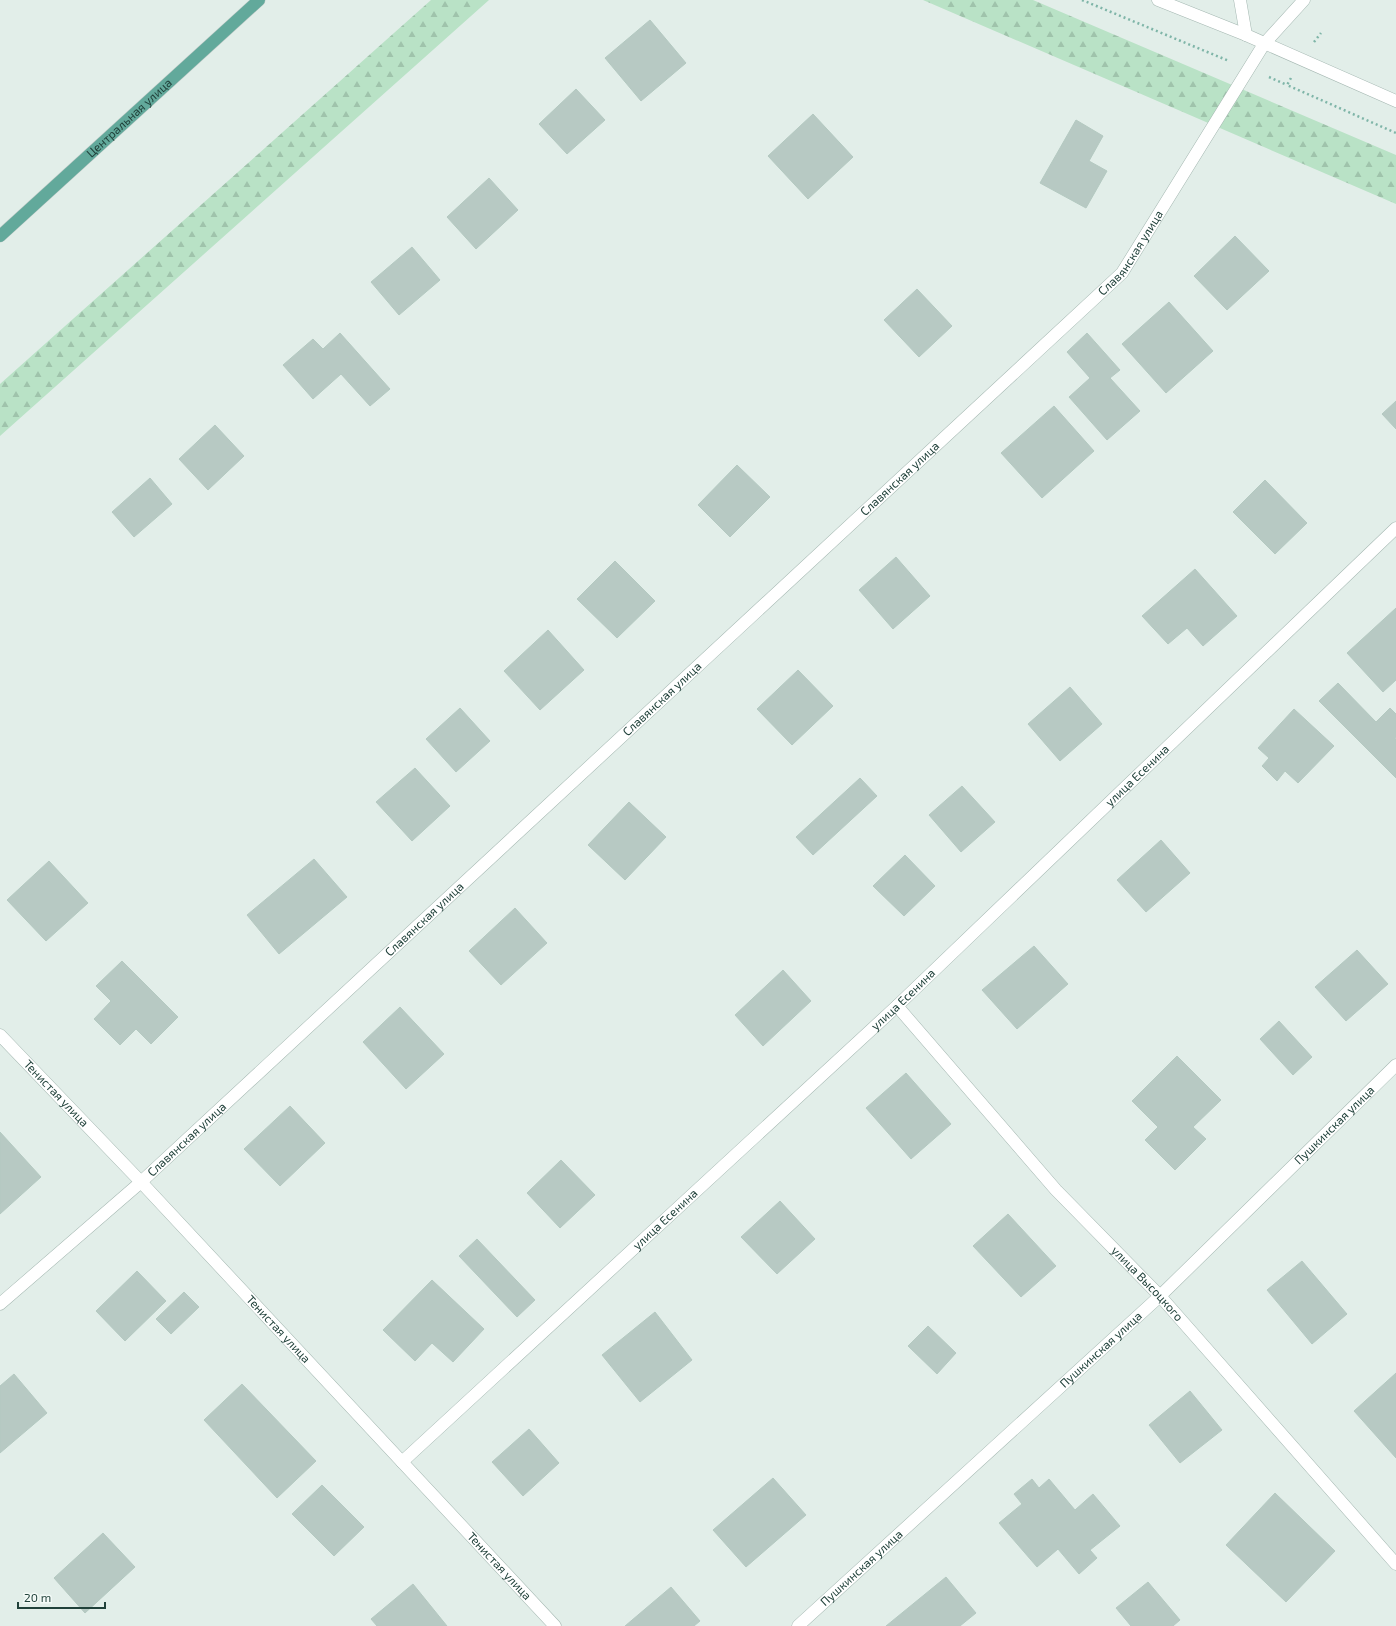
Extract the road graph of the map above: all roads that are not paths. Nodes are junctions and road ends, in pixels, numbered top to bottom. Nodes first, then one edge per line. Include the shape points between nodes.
1 (259, 0) edge
2 (1158, 0) edge
3 (1240, 0) edge
4 (1304, 0) edge
5 (1246, 35) junction
6 (1264, 44) junction
7 (1396, 101) edge
8 (0, 236) edge
9 (1396, 528) edge
10 (897, 1006) junction
11 (0, 1035) edge
12 (1396, 1065) edge
13 (141, 1182) junction
14 (1160, 1296) junction
15 (0, 1304) edge
16 (402, 1462) junction
17 (1396, 1564) edge
18 (555, 1626) edge
19 (798, 1626) edge

1 - 8 main road, Центральная улица
2 - 5 street
3 - 5 street
4 - 6 street, Славянская улица
5 - 6 street
6 - 7 street
6 - 13 street, Славянская улица via 1122,273
9 - 10 street, улица Есенина
10 - 14 street, улица Высоцкого via 1056,1190
10 - 16 street, улица Есенина
11 - 13 street, Тенистая улица
12 - 14 street, Пушкинская улица
13 - 15 street, Славянская улица
13 - 16 street, Тенистая улица
14 - 17 street, улица Высоцкого
14 - 19 street, Пушкинская улица
16 - 18 street, Тенистая улица

